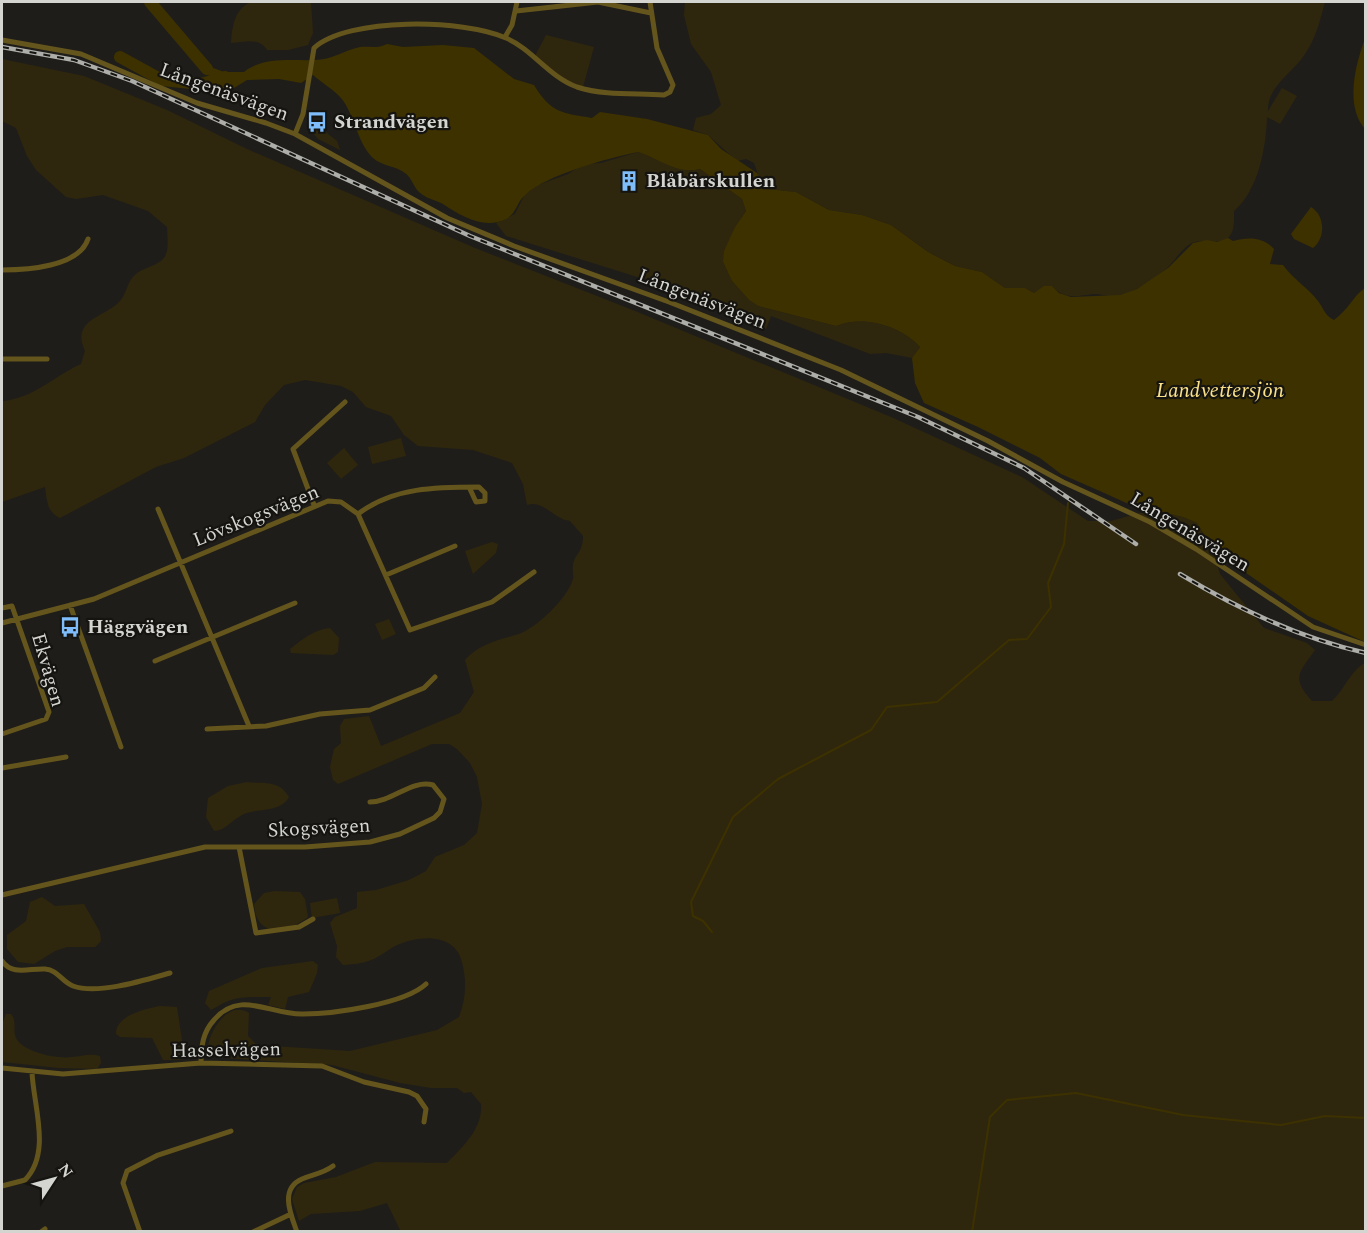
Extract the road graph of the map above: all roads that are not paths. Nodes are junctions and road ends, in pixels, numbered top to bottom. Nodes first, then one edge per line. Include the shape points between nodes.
1 (517, 2) edge
2 (650, 2) edge
3 (516, 11) junction
4 (651, 13) junction
5 (505, 38) junction
6 (2, 40) edge
7 (295, 134) junction
8 (88, 239) dead end
9 (2, 270) edge
10 (2, 359) edge
11 (47, 359) dead end
12 (345, 402) dead end
13 (470, 489) dead end
14 (315, 505) junction
15 (158, 509) dead end
16 (358, 514) junction
17 (455, 546) dead end
18 (182, 563) junction
19 (534, 572) dead end
20 (386, 576) junction
21 (295, 603) dead end
22 (70, 605) junction
23 (2, 608) edge
24 (17, 618) junction
25 (2, 623) edge
26 (213, 638) junction
27 (1365, 645) edge
28 (155, 661) dead end
29 (435, 677) dead end
30 (249, 726) junction
31 (207, 729) dead end
32 (2, 734) edge
33 (121, 747) dead end
34 (66, 757) dead end
35 (2, 768) edge
36 (370, 802) dead end
37 (239, 847) junction
38 (2, 895) edge
39 (314, 919) dead end
40 (2, 961) edge
41 (170, 974) dead end
42 (426, 984) dead end
43 (201, 1063) junction
44 (2, 1068) edge
45 (32, 1072) junction
46 (424, 1122) dead end
47 (231, 1131) dead end
48 (333, 1166) dead end
49 (2, 1186) edge
50 (291, 1214) junction
51 (140, 1232) edge
52 (253, 1232) edge
53 (297, 1232) edge

1 - 3 street
2 - 4 street
3 - 4 street via 598,2
3 - 5 street
4 - 5 street via 657,48 673,85 664,95 602,92 575,86
5 - 7 street via 444,25 374,26 336,34 314,48 301,121
6 - 7 street, Långenäsvägen via 81,54 197,103
7 - 27 street, Långenäsvägen via 447,218 874,384 1063,482 1150,522 1313,627
8 - 9 street via 74,256 45,267
10 - 11 street
12 - 14 street via 292,449
13 - 16 street via 429,486 382,500
14 - 16 street, Lövskogsvägen via 336,501
14 - 18 street, Lövskogsvägen
15 - 18 street, Lövskogsvägen
16 - 20 street
17 - 20 street
18 - 22 street, Lövskogsvägen
18 - 26 street
19 - 20 street via 492,602 410,630
21 - 26 street
22 - 24 street, Lövskogsvägen
22 - 33 street
23 - 24 street via 12,606
24 - 25 street, Lövskogsvägen
24 - 32 street, Ekvägen via 48,715
26 - 28 street
26 - 30 street
29 - 30 street via 424,688 370,710
30 - 31 street
34 - 35 street
36 - 37 street, Skogsvägen via 381,802 422,784 433,785 444,799 434,818 400,834 370,842
37 - 38 street, Skogsvägen via 196,848
37 - 39 street via 256,933 299,927
40 - 41 street via 15,970 50,970 79,987 106,987
42 - 43 street via 403,999 303,1014 250,1004 233,1005 217,1016 205,1032
43 - 45 street, Hasselvägen via 63,1074
43 - 46 street, Hasselvägen via 322,1066 364,1082 410,1092 426,1109
44 - 45 street, Hasselvägen
45 - 49 street via 38,1121 36,1161 25,1180
47 - 51 street via 158,1155 125,1173 123,1183
48 - 50 street via 294,1184 288,1196
50 - 52 street
50 - 53 street

